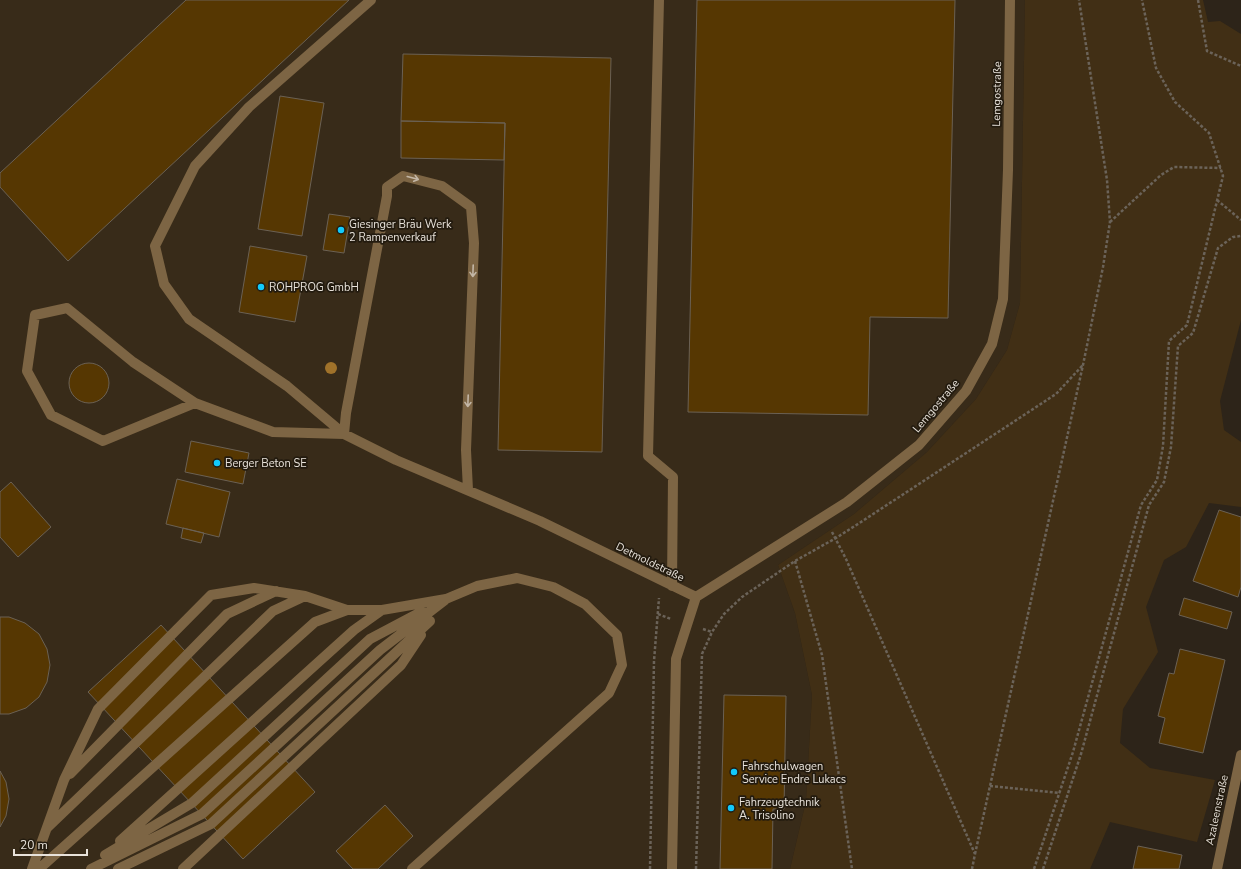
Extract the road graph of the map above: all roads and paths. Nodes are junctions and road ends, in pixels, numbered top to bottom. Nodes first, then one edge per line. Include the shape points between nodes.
1 (372, 0) edge
2 (659, 0) edge
3 (1010, 0) edge
4 (1079, 0) edge
5 (1142, 0) edge
6 (1198, 0) edge
7 (1241, 66) edge
8 (1220, 168) junction
9 (1217, 200) junction
10 (1241, 220) edge
11 (1110, 222) junction
12 (1241, 236) edge
13 (1083, 365) junction
14 (195, 403) junction
15 (344, 434) junction
16 (468, 490) junction
17 (836, 538) junction
18 (795, 561) junction
19 (661, 581) junction
20 (672, 586) junction
21 (276, 592) junction
22 (305, 596) junction
23 (696, 597) junction
24 (446, 598) junction
25 (347, 610) junction
26 (382, 610) junction
27 (430, 621) junction
28 (1241, 755) edge
29 (64, 780) junction
30 (990, 786) junction
31 (1237, 791) edge
32 (1060, 793) junction
33 (46, 830) junction
34 (975, 854) junction
35 (104, 855) junction
36 (32, 869) edge
37 (39, 869) edge
38 (90, 869) edge
39 (118, 869) edge
40 (183, 869) edge
41 (412, 869) edge
42 (650, 869) edge
43 (672, 869) edge
44 (696, 869) edge
45 (852, 869) edge
46 (972, 869) edge
47 (1034, 869) edge
48 (1043, 869) edge
49 (1217, 869) edge

1 - 15 street via 249,108 196,166 155,246 164,284 188,319 287,386
2 - 20 street via 648,456 673,477
3 - 23 street, Lemgostraße via 1003,299 992,344 966,391 919,445 847,502
4 - 11 path via 1107,180
5 - 8 path via 1156,68 1174,102 1209,133
6 - 7 path via 1207,51
8 - 9 path via 1223,176
8 - 11 path via 1174,167
9 - 10 path
9 - 32 path via 1188,325 1169,341 1163,446 1157,480 1141,506 1074,752
11 - 13 path via 1104,267
12 - 48 path via 1233,237 1218,248 1193,333 1178,346 1171,447 1164,482 1149,505 1081,754
13 - 17 path via 1056,394
13 - 30 path
14 - 14 street via 133,362 67,308 35,315 27,371 51,415 103,441
14 - 15 street via 273,432
15 - 16 street, Detmoldstraße via 396,460
15 -> 16 street via 387,187 404,176 442,186 471,208 474,243 466,450
16 - 19 street, Detmoldstraße via 540,521
17 - 18 path
17 - 34 path
18 - 44 path via 742,598 724,614 702,654
18 - 45 path via 822,655
19 - 20 street, Detmoldstraße
19 - 42 path via 654,661
20 - 23 street, Detmoldstraße
21 - 22 street
21 - 29 street via 227,614
21 - 29 street via 254,588 211,595 98,709
22 - 25 street
22 - 33 street via 273,611
23 - 43 street via 676,659
24 - 26 street
24 - 27 street
24 - 35 street via 370,639 192,803
24 - 38 street via 380,650 202,814
24 - 41 street via 478,586 516,578 553,587 585,604 617,635 622,665 609,693
25 - 26 street
25 - 37 street via 315,622
26 - 35 street via 354,630
27 - 39 street via 211,824
27 - 40 street via 401,665
28 - 31 street, Azaleenstraße
29 - 33 street
30 - 32 path
30 - 34 path
31 - 49 street, Azaleenstraße
32 - 47 path
33 - 36 street
34 - 46 path
35 - 38 street

